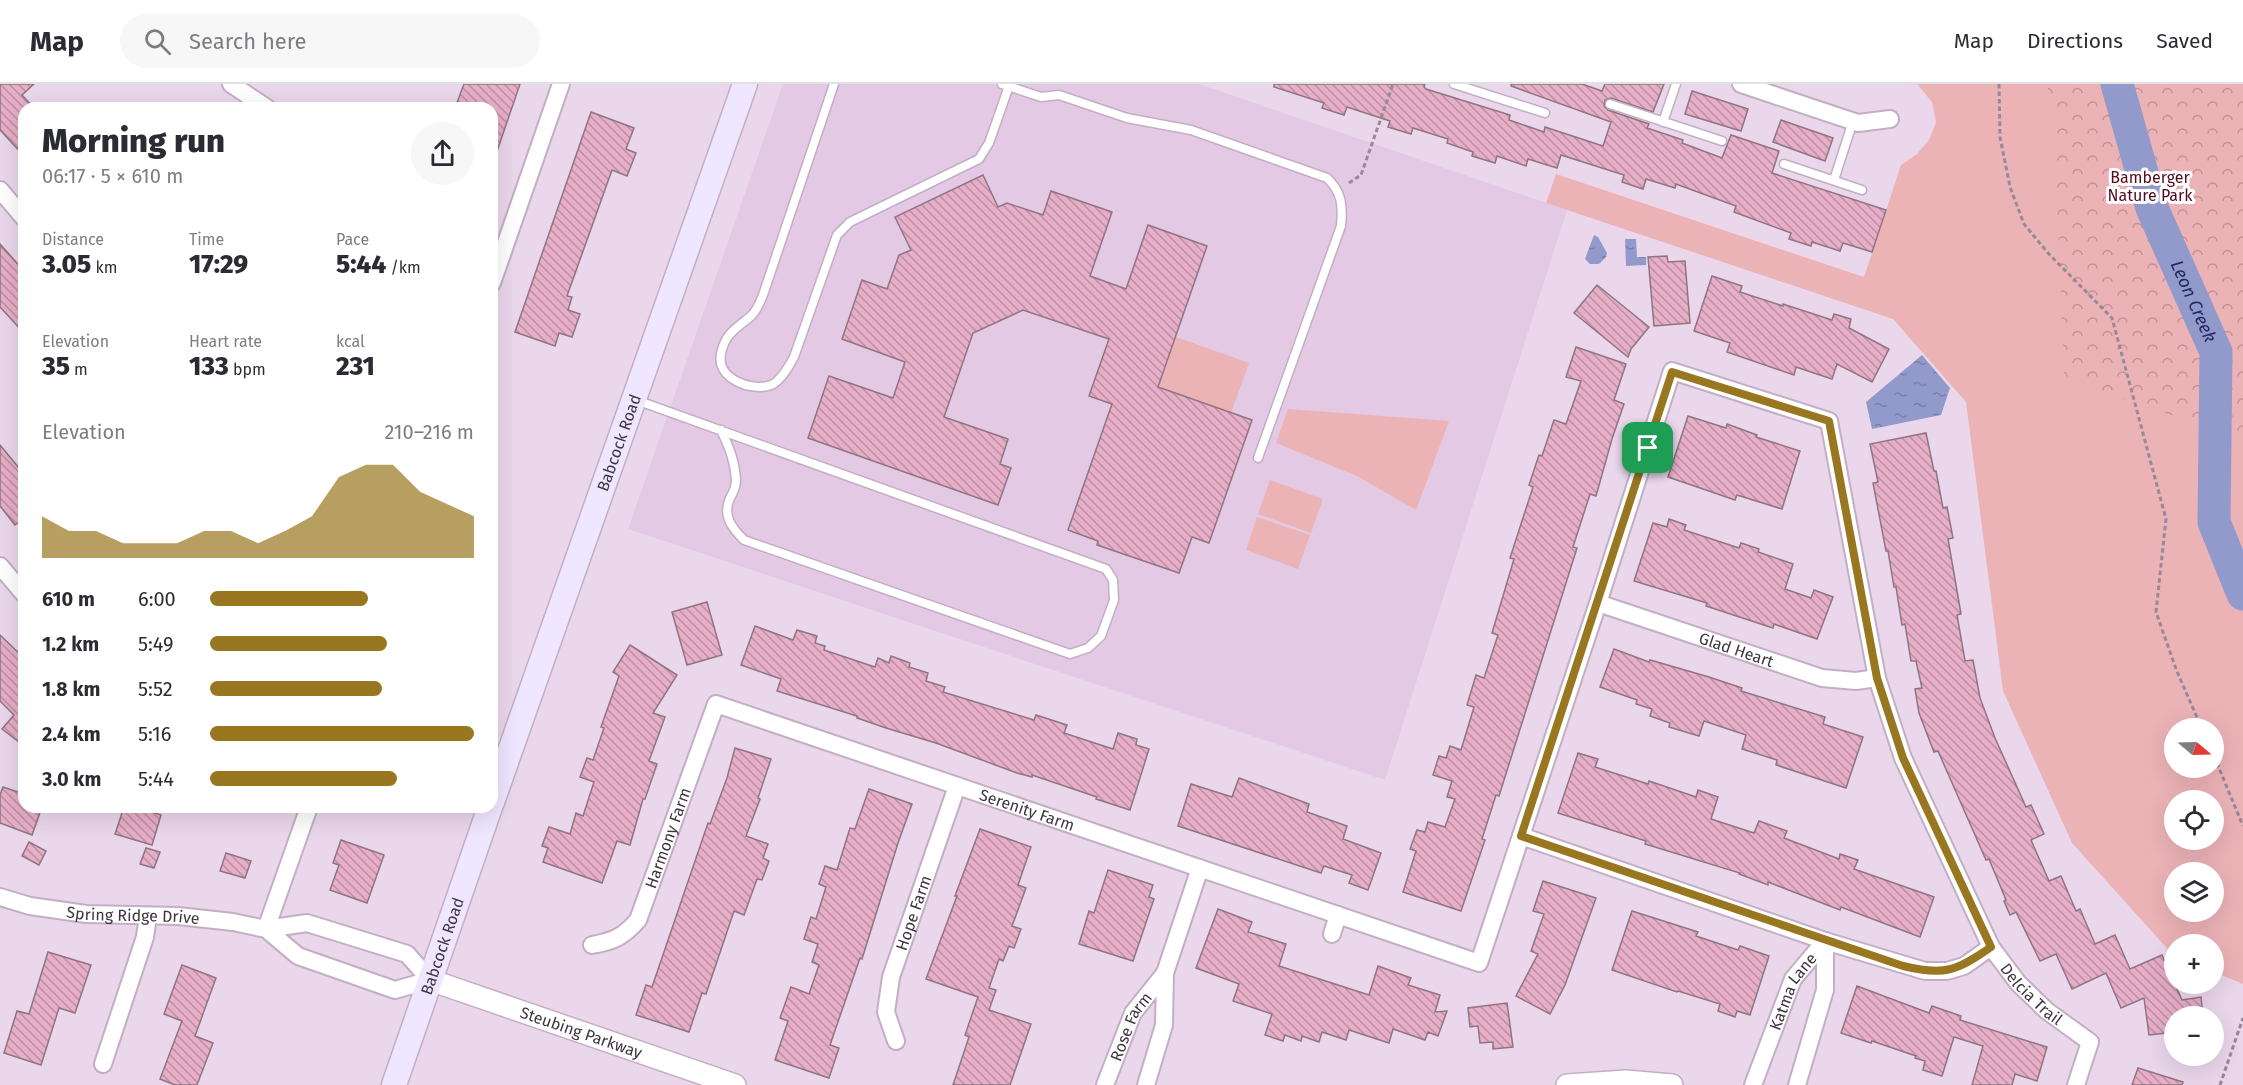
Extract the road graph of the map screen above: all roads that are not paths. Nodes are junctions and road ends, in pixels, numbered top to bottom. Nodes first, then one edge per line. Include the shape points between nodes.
1 (231, 84) edge
2 (561, 84) edge
3 (745, 84) edge
4 (834, 84) edge
5 (1454, 84) edge
6 (1492, 84) edge
7 (1676, 84) edge
8 (1741, 84) edge
9 (1006, 85) edge
10 (1488, 95) junction
11 (258, 102) edge
12 (1611, 105) dead end
13 (1545, 114) dead end
14 (1890, 119) dead end
15 (1853, 121) junction
16 (1663, 122) junction
17 (1722, 141) dead end
18 (1784, 164) dead end
19 (1834, 180) junction
20 (0, 190) edge
21 (1862, 190) dead end
22 (18, 211) edge
23 (498, 266) edge
24 (633, 399) junction
25 (721, 430) junction
26 (1258, 458) dead end
27 (0, 566) edge
28 (18, 587) edge
29 (1598, 603) junction
30 (1877, 678) junction
31 (716, 704) joint
32 (498, 785) edge
33 (957, 786) junction
34 (307, 813) edge
35 (488, 813) edge
36 (1521, 836) junction
37 (1200, 868) junction
38 (0, 897) edge
39 (1338, 915) junction
40 (148, 916) junction
41 (266, 929) junction
42 (1332, 934) dead end
43 (1826, 941) junction
44 (592, 945) dead end
45 (1991, 947) junction
46 (1165, 973) junction
47 (430, 980) junction
48 (896, 1041) dead end
49 (104, 1064) dead end
50 (394, 1085) edge
51 (735, 1085) edge
52 (1105, 1085) edge
53 (1146, 1085) edge
54 (1567, 1085) edge
55 (1672, 1085) edge
56 (1753, 1085) edge
57 (1797, 1085) edge
58 (2076, 1085) edge

1 - 11 street
2 - 23 street
3 - 24 main road, Babcock Road
4 - 9 lane via 763,295 753,314 728,335 721,355 728,374 753,388 773,385 794,357 837,235 850,222 979,159
5 - 10 lane
6 - 10 lane
7 - 16 lane
8 - 15 street
9 - 26 lane via 1041,97 1059,95 1127,118 1191,130 1327,178 1334,185 1341,196 1341,226
10 - 13 lane
12 - 16 lane
14 - 15 street
15 - 19 lane
16 - 17 lane
18 - 19 lane
19 - 21 lane
20 - 22 street
24 - 25 lane
24 - 32 main road, Babcock Road
25 - 25 lane via 733,455 736,483 727,516 731,528 744,540 1070,654 1088,648 1101,636 1114,600 1113,579 1106,569
27 - 28 street
29 - 30 street, Glad Heart via 1822,678
29 - 30 street, Delcia Trail via 1672,372 1829,421
29 - 36 street
30 - 45 street, Delcia Trail via 1903,758
31 - 33 street, Serenity Farm
31 - 44 street, Harmony Farm via 638,920 626,934
33 - 37 street, Serenity Farm
33 - 48 street, Hope Farm via 891,977 886,1012
34 - 41 street
35 - 47 main road, Babcock Road
36 - 39 street, Serenity Farm via 1479,963
36 - 43 street
37 - 39 street, Serenity Farm
37 - 46 street, Rose Farm
38 - 40 street, Spring Ridge Drive via 58,912
39 - 42 street
40 - 41 street, Spring Ridge Drive via 211,919
40 - 49 street via 145,937
41 - 47 street, Spring Ridge Drive via 307,923 356,937 407,954
41 - 47 street, Spring Ridge Drive via 298,956 395,990
43 - 45 street via 1925,971 1964,966
43 - 56 street, Katma Lane via 1793,979
43 - 57 street, Katma Lane via 1825,990
45 - 58 street, Delcia Trail via 2018,983 2047,1011 2090,1042
46 - 52 street, Rose Farm via 1133,1013
46 - 53 street, Rose Farm via 1164,1025
47 - 50 main road, Babcock Road
47 - 51 street, Steubing Parkway
54 - 55 street via 1626,1081

